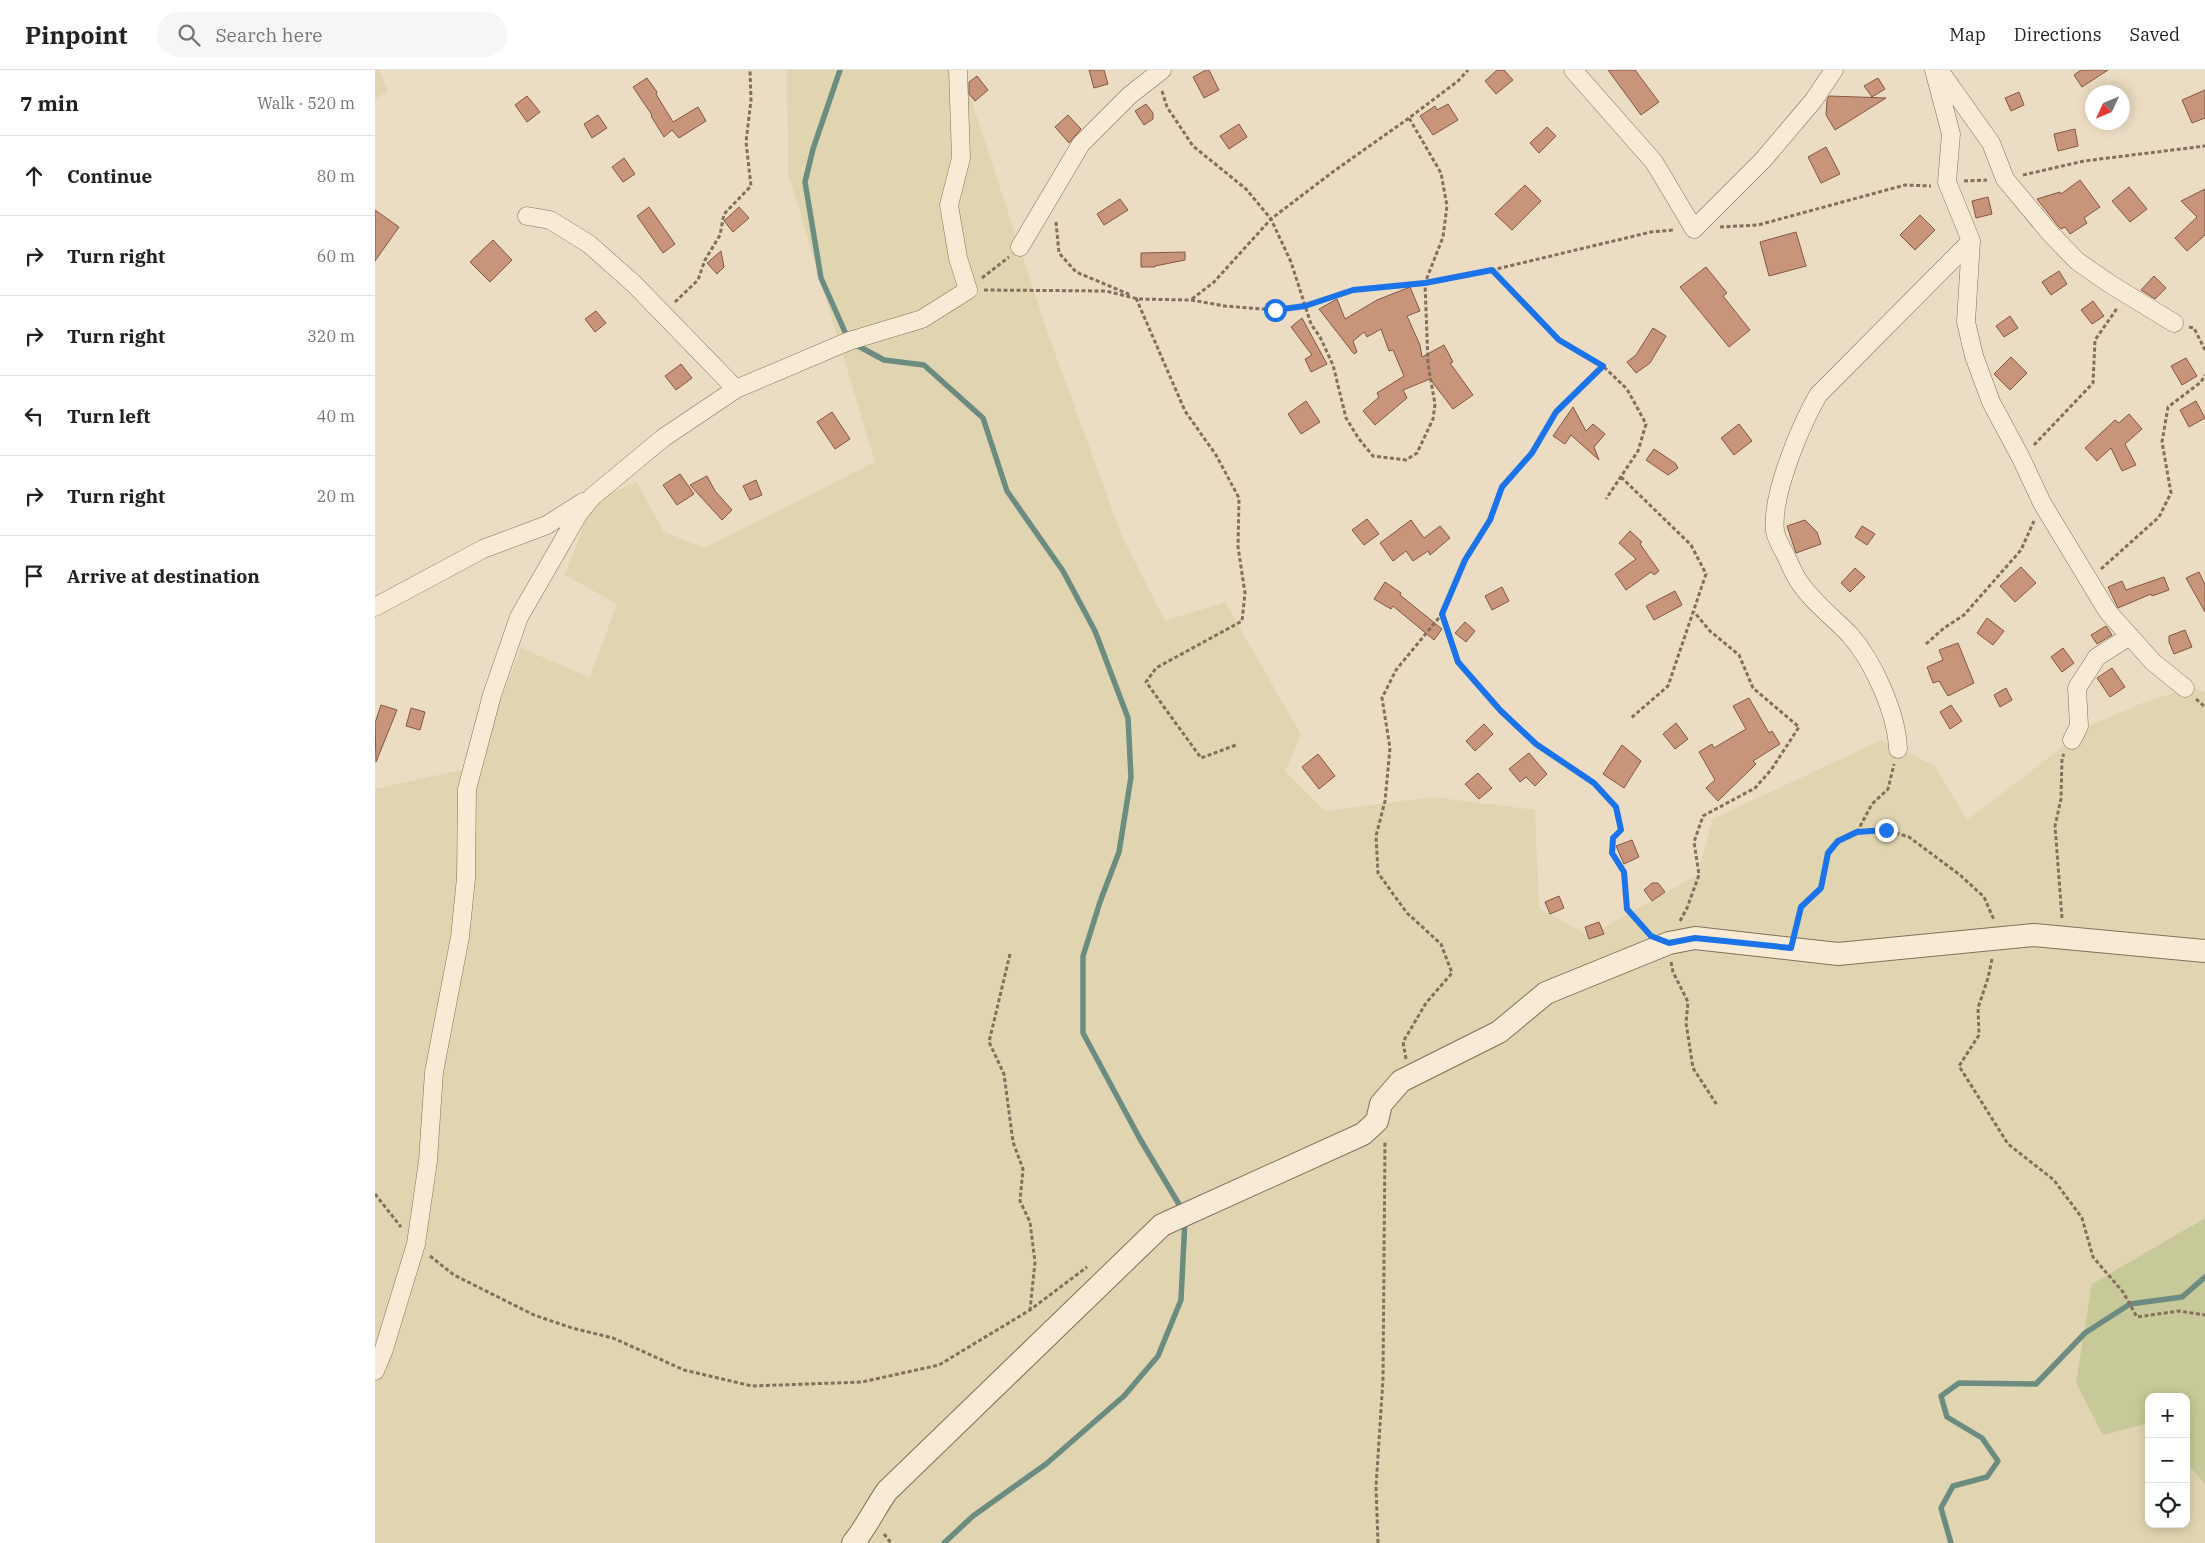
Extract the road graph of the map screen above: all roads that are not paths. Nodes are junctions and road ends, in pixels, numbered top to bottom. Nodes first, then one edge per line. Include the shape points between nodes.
1 (958, 70) edge
2 (1573, 70) edge
3 (1834, 70) edge
4 (1935, 70) edge
5 (1939, 70) edge
6 (1159, 72) edge
7 (527, 216) dead end
8 (1971, 241) junction
9 (1020, 247) road end
10 (2174, 323) road end
11 (737, 389) junction
12 (591, 497) junction
13 (375, 608) edge
14 (2130, 636) junction
15 (2185, 688) dead end
16 (2072, 740) road end
17 (1898, 748) road end
18 (2205, 951) edge
19 (375, 1371) edge
20 (853, 1543) edge

1 - 11 street via 961,158 949,205 958,258 968,290 922,319 849,342
2 - 3 street via 1654,162 1694,229 1763,160 1813,101
4 - 8 street via 1951,134 1947,182
5 - 10 street via 1991,143 2005,179 2050,233 2077,261
6 - 9 street via 1130,95 1081,144
7 - 11 street via 550,220 589,244 635,284
8 - 14 street via 1966,322 1974,356 1991,402 2042,503 2108,612
8 - 17 street via 1818,395 1781,483 1775,510 1775,534 1798,580 1851,636 1883,687 1897,732
11 - 12 street via 663,438
12 - 13 street via 547,525 483,549
12 - 19 street via 519,617 476,750 467,789 467,878 460,937 434,1072 428,1160 416,1244
14 - 15 street via 2153,662
14 - 16 street via 2097,657 2077,688 2079,726
18 - 20 street via 2033,935 1838,954 1695,938 1669,943 1546,993 1499,1032 1401,1081 1381,1104 1377,1121 1363,1134 1162,1225 887,1491

